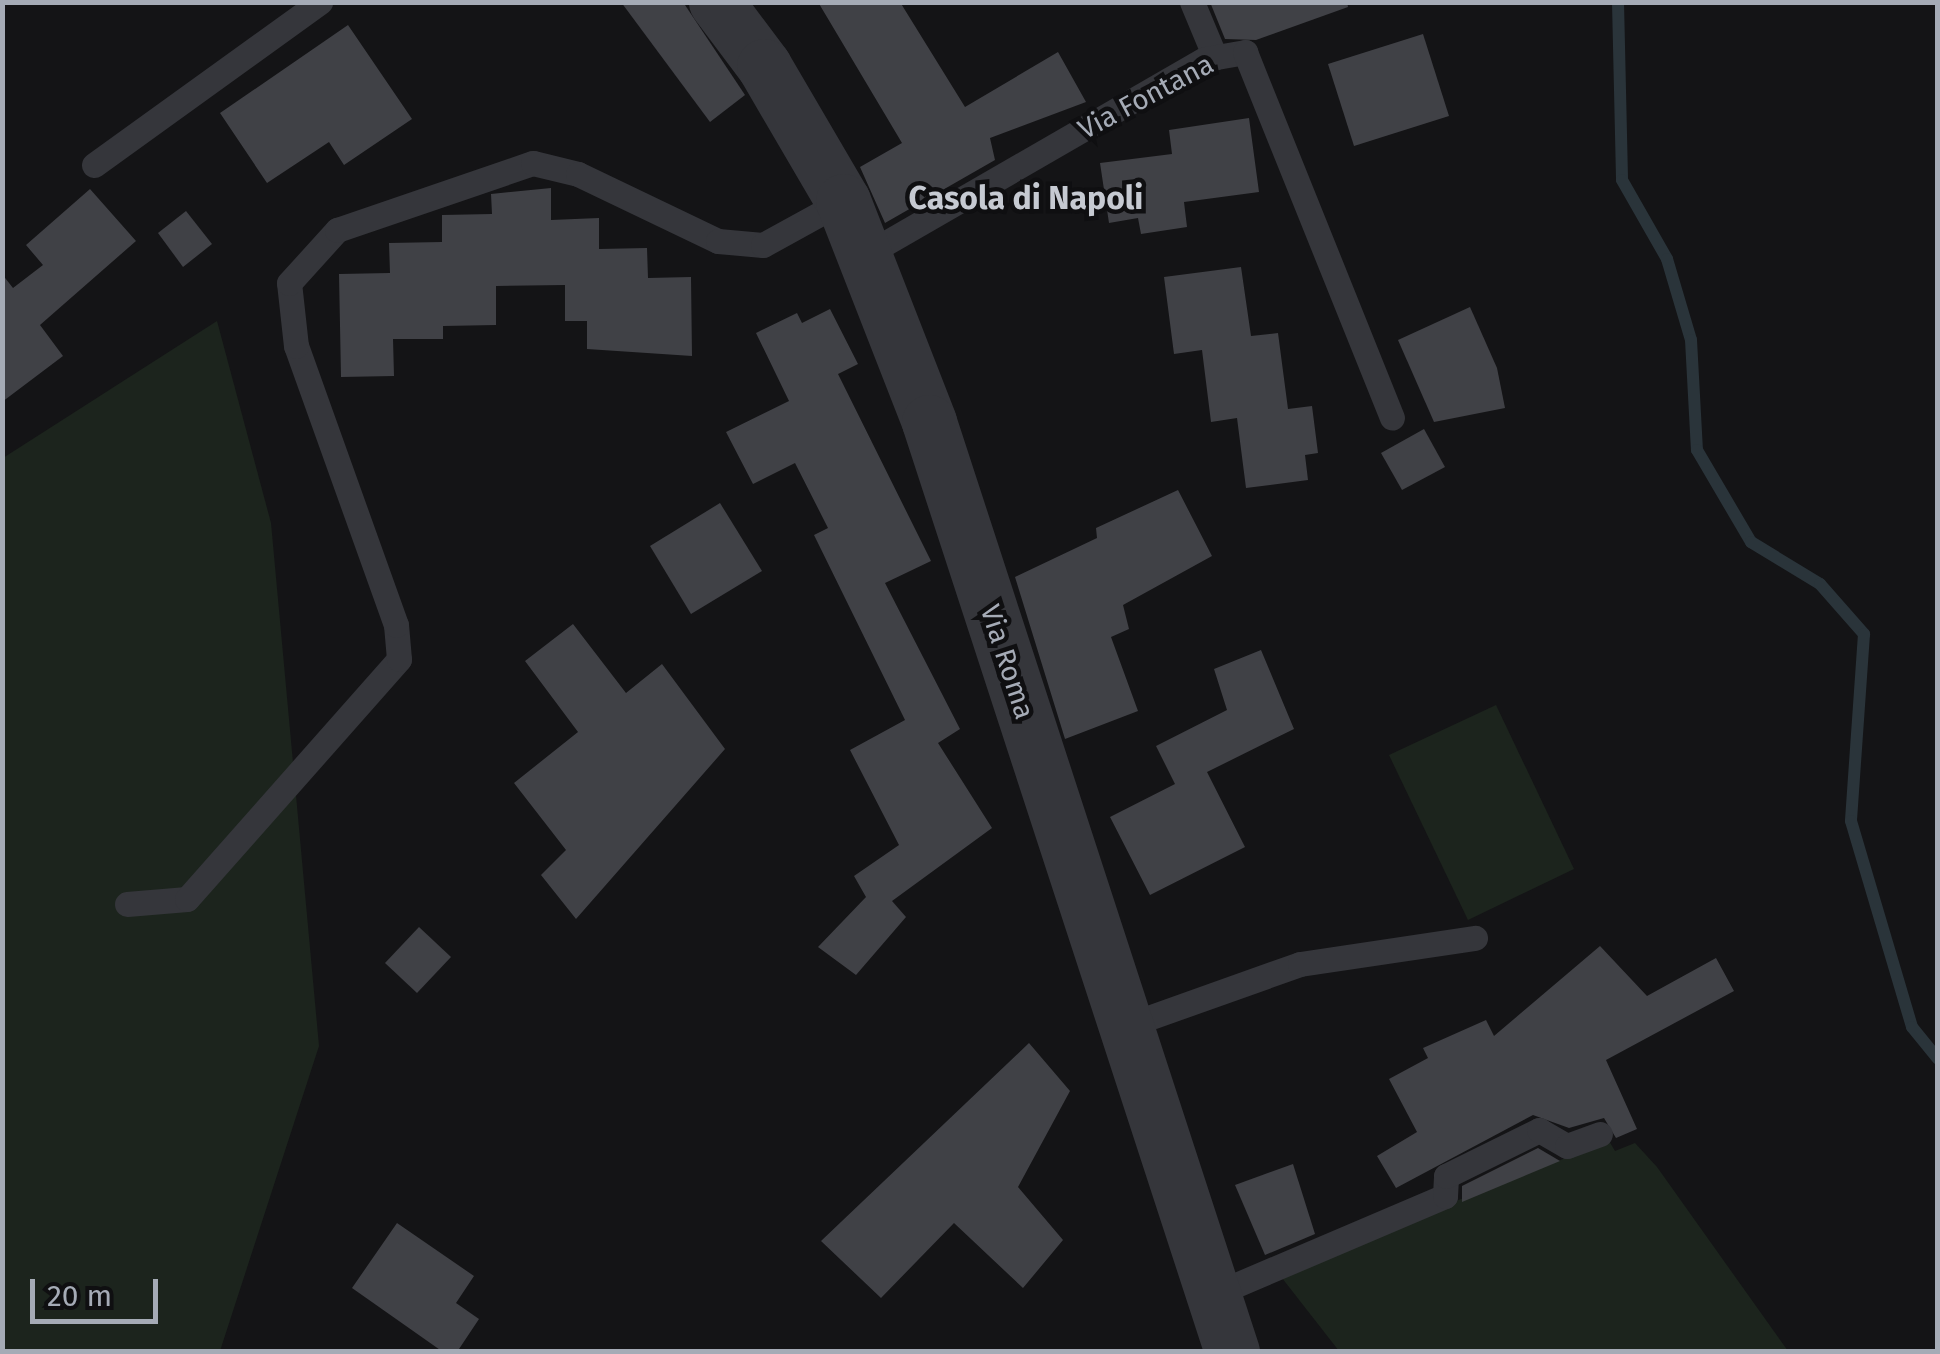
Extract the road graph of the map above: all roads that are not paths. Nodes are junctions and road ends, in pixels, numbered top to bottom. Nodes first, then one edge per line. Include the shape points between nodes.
1 (320, 2) edge
2 (716, 2) edge
3 (1192, 2) edge
4 (1215, 58) junction
5 (94, 165) dead end
6 (843, 201) junction
7 (865, 254) junction
8 (1392, 418) dead end
9 (126, 904) dead end
10 (1475, 938) dead end
11 (1123, 1027) junction
12 (1600, 1134) dead end
13 (1215, 1294) junction
14 (1232, 1352) edge

1 - 5 lane
2 - 6 street, Via Roma via 764,66
3 - 4 lane
4 - 7 lane, Via Fontana
4 - 8 lane, Via Fontana via 1245,52
6 - 7 street, Via Roma
6 - 9 lane via 763,246 718,240 578,174 534,162 337,230 288,283 296,346 396,625 400,659 187,900
7 - 11 street, Via Roma via 929,422
10 - 11 lane via 1300,964
11 - 13 street, Via Roma
12 - 13 lane via 1567,1146 1539,1130 1446,1176 1445,1196
13 - 14 street, Via Roma

